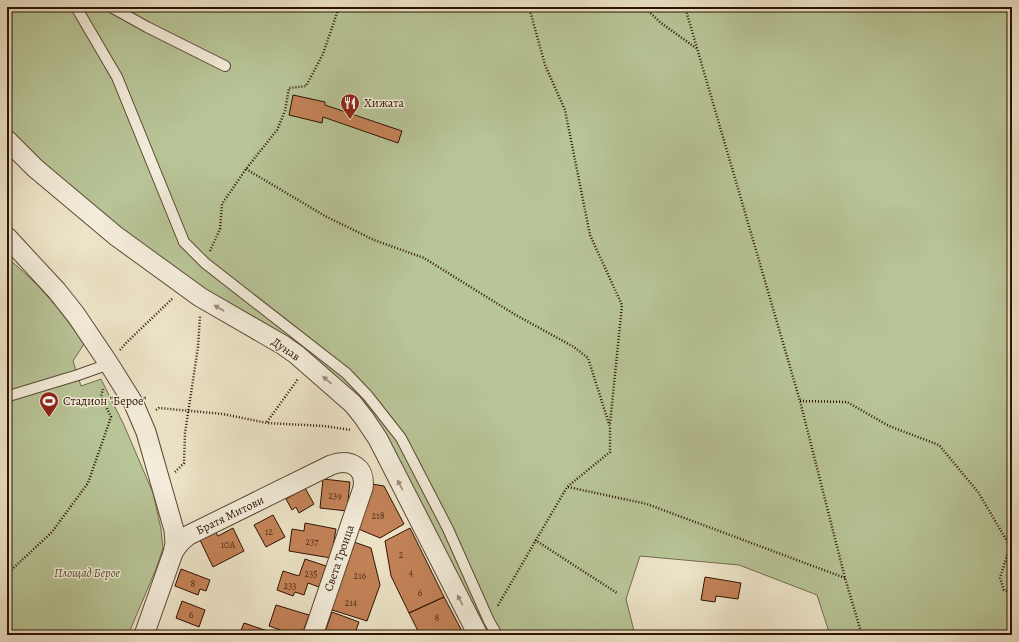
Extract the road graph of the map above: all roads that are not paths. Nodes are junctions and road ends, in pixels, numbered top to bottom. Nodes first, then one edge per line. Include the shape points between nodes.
1 (76, 7) edge
2 (111, 7) edge
3 (226, 66) dead end
4 (7, 140) edge
5 (9, 241) edge
6 (109, 364) junction
7 (12, 395) dead end
8 (364, 482) joint
9 (173, 553) junction
10 (483, 628) edge
11 (144, 635) edge
12 (313, 635) edge
13 (497, 635) edge

1 - 10 lane via 117,77 184,242 205,263 346,373 401,438 448,529
2 - 3 lane
10 -> 4 street, Дунав via 378,439 353,404 283,345 192,291 107,229 35,168
5 - 6 street via 62,298
6 - 7 lane
6 - 9 street via 141,419 175,536
8 - 9 street, Братя Митови via 356,467 344,463 331,465 189,535 179,543
8 - 12 street, Света Троица
9 - 11 street, Братя Митови
10 - 13 lane

